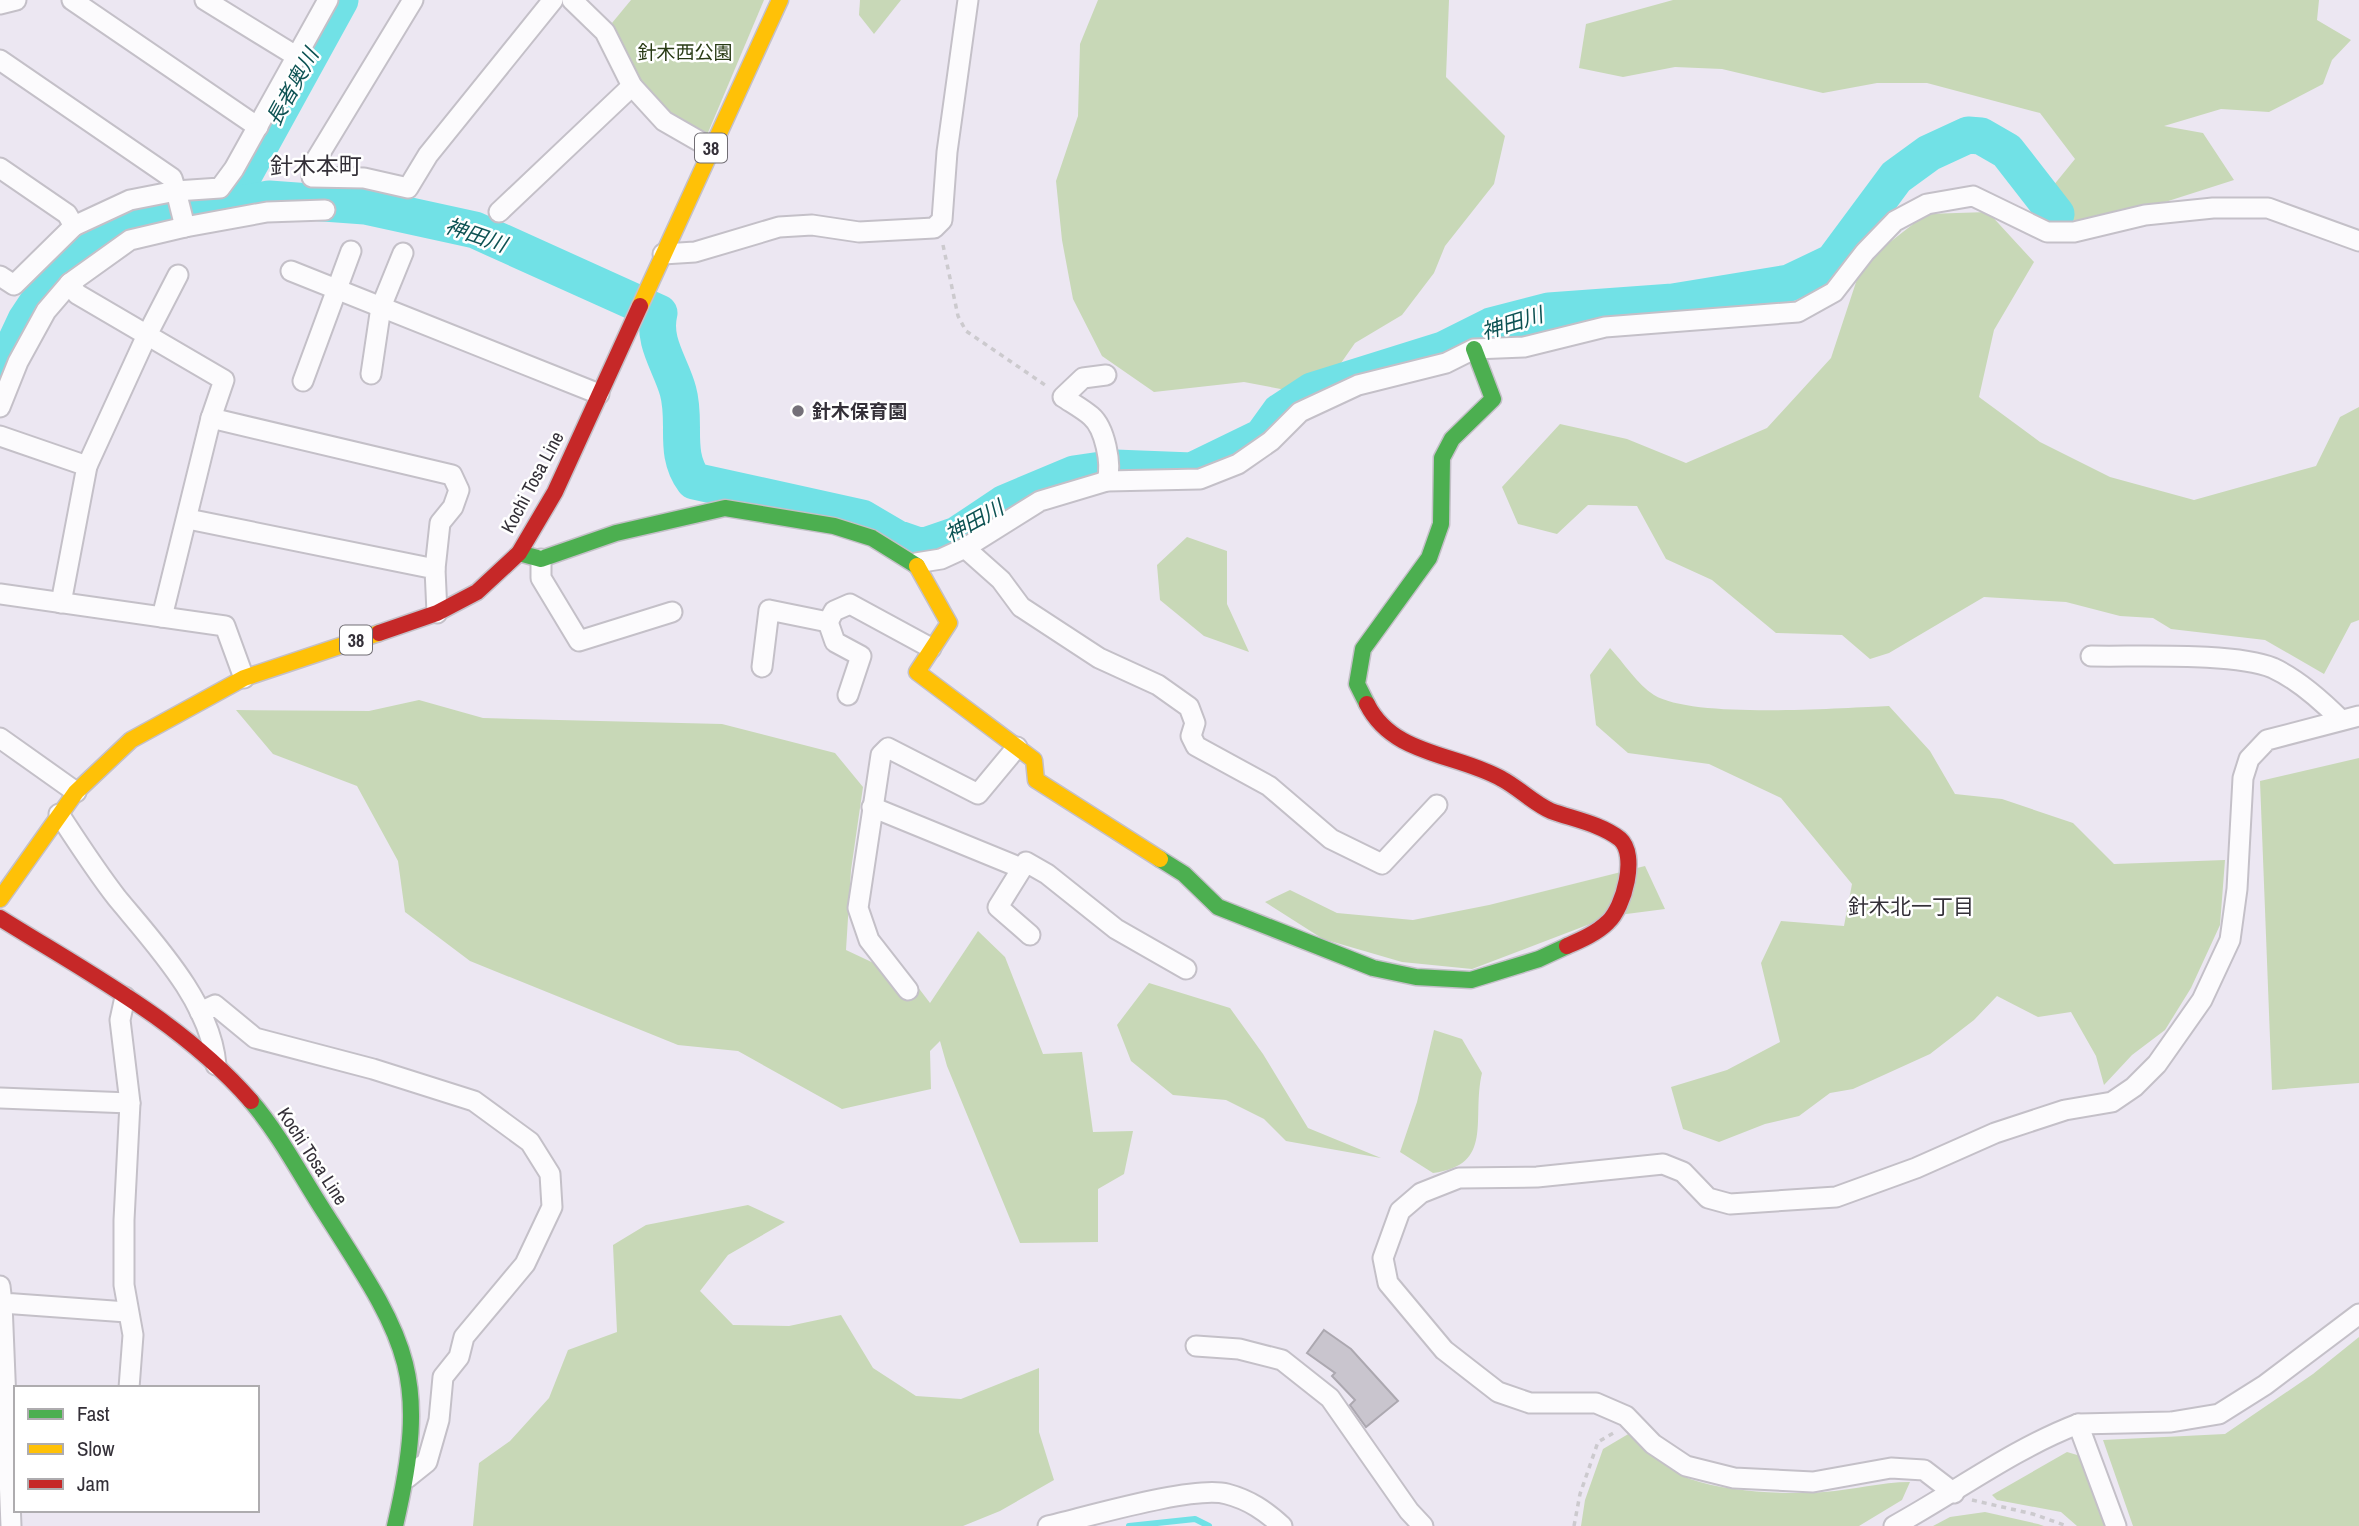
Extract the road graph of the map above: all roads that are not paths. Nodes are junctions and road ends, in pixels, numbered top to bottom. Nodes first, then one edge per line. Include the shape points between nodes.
1 (16, 0) edge
2 (72, 0) edge
3 (205, 0) edge
4 (328, 0) edge
5 (413, 0) edge
6 (553, 0) edge
7 (572, 0) edge
8 (780, 0) edge
9 (968, 0) edge
10 (0, 4) edge
11 (296, 55) junction
12 (0, 60) edge
13 (632, 86) junction
14 (258, 127) junction
15 (711, 148) junction
16 (0, 168) edge
17 (178, 196) junction
18 (325, 210) dead end
19 (499, 212) dead end
20 (184, 223) junction
21 (74, 226) junction
22 (2359, 241) edge
23 (351, 251) dead end
24 (403, 253) dead end
25 (663, 254) junction
26 (291, 271) dead end
27 (178, 275) dead end
28 (0, 276) edge
29 (70, 284) junction
30 (337, 289) junction
31 (381, 307) junction
32 (146, 335) junction
33 (1474, 349) junction
34 (371, 374) dead end
35 (1106, 375) dead end
36 (303, 382) dead end
37 (599, 394) junction
38 (0, 407) edge
39 (211, 418) junction
40 (0, 436) edge
41 (87, 466) junction
42 (1107, 481) junction
43 (188, 519) junction
44 (965, 548) junction
45 (519, 553) junction
46 (541, 559) junction
47 (916, 563) junction
48 (435, 569) junction
49 (0, 594) edge
50 (61, 603) junction
51 (672, 612) dead end
52 (437, 613) junction
53 (162, 617) junction
54 (828, 622) junction
55 (931, 648) junction
56 (2091, 656) dead end
57 (762, 667) dead end
58 (244, 678) junction
59 (848, 695) dead end
60 (2350, 718) edge
61 (0, 738) edge
62 (1017, 747) junction
63 (76, 792) junction
64 (1437, 805) dead end
65 (872, 807) junction
66 (59, 814) junction
67 (1021, 868) junction
68 (0, 899) edge
69 (0, 918) edge
70 (1030, 934) dead end
71 (1186, 969) dead end
72 (908, 990) dead end
73 (125, 997) junction
74 (200, 1012) junction
75 (216, 1066) junction
76 (0, 1098) edge
77 (130, 1104) junction
78 (1, 1295) edge
79 (127, 1312) junction
80 (2359, 1314) edge
81 (1196, 1346) dead end
82 (129, 1386) edge
83 (11, 1411) edge
84 (2078, 1424) junction
85 (407, 1478) junction
86 (1954, 1493) junction
87 (12, 1526) edge
88 (395, 1526) edge
89 (1048, 1526) edge
90 (1282, 1526) edge
91 (1423, 1526) edge
92 (1894, 1526) edge
93 (2116, 1526) edge

1 - 10 street
2 - 14 street
3 - 11 street
4 - 11 street
5 - 6 street via 314,163 312,177 364,178 408,188 428,155
7 - 13 street via 605,32
8 - 15 street, Kochi Tosa Line / 38
9 - 25 street via 942,220 934,228 859,232 812,225 779,227 695,252
11 - 14 street
12 - 17 street via 172,178
13 - 15 street via 664,121
13 - 19 street
14 - 17 street via 220,188
15 - 25 street, Kochi Tosa Line / 38
16 - 21 street via 67,214
17 - 20 street
17 - 21 street via 130,200
18 - 20 street
20 - 29 street via 131,240
21 - 28 street via 14,285
22 - 33 street via 2268,208 2213,208 2074,232 2047,232 1973,196 1927,204 1895,221 1834,292 1798,312 1605,327 1524,347
23 - 30 street
24 - 31 street
25 - 37 street, Kochi Tosa Line / 38
26 - 30 street
27 - 32 street
29 - 32 street via 77,294
29 - 38 street via 46,311
30 - 31 street
30 - 36 street
31 - 34 street
31 - 37 street
32 - 39 street via 224,380
32 - 41 street
33 - 42 street via 1446,363 1358,385 1300,412 1271,441 1238,464 1200,479
33 - 62 street via 1493,399 1452,439 1442,458 1441,524 1429,558 1363,649 1357,684 1376,722 1404,743 1501,778 1547,809 1622,841 1630,859 1610,921 1539,959 1471,980 1416,977 1373,968 1218,907 1184,874 1036,780 1034,760
35 - 42 street via 1083,378 1063,397 1094,418 1103,438
37 - 45 street, Kochi Tosa Line / 38 via 555,492
39 - 43 street
39 - 48 street via 452,475 459,490 440,523
40 - 41 street
41 - 50 street
42 - 44 street via 1040,501
43 - 48 street
43 - 53 street
44 - 47 street
44 - 64 street via 1021,607 1189,707 1196,746 1269,786 1331,839 1382,864
45 - 46 street
45 - 52 street, Kochi Tosa Line / 38 via 477,592
46 - 47 street via 616,533 725,508 834,526 872,538
46 - 51 street via 541,578 579,641
47 - 55 street via 949,623
48 - 52 street
49 - 50 street
50 - 53 street
52 - 58 street, Kochi Tosa Line / 38
53 - 58 street via 225,626
54 - 55 street via 834,611 850,604
54 - 57 street via 769,610
54 - 59 street via 835,642 862,656
55 - 62 street via 917,672
56 - 60 street via 2244,660 2274,669
58 - 63 street, Kochi Tosa Line / 38 via 131,740
60 - 86 street via 2267,740 2249,759 2243,778 2230,940 2202,1000 2157,1064 2112,1102 2065,1110 2007,1129 1836,1197 1730,1204 1708,1198 1683,1172 1663,1164 1536,1177 1459,1178 1421,1193 1400,1211 1383,1258 1388,1283 1444,1350 1498,1392 1530,1403 1596,1403 1626,1416 1653,1444 1686,1466 1734,1478 1812,1482 1891,1468 1924,1470
61 - 63 street
62 - 65 street via 978,794 888,748 881,755
63 - 66 street, Kochi Tosa Line / 38
65 - 67 street
65 - 72 street via 858,908 869,940
66 - 68 street, Kochi Tosa Line / 38
66 - 74 street via 117,897 155,940
67 - 70 street via 998,907
67 - 71 street via 1026,862 1047,874 1116,929
69 - 73 street, Kochi Tosa Line
73 - 75 street, Kochi Tosa Line via 181,1034
73 - 77 street via 120,1020
74 - 75 street via 215,1046
74 - 85 street via 215,1005 255,1038 474,1101 530,1142 550,1174 552,1207 525,1264 464,1337 459,1356 443,1377 439,1420 427,1462
75 - 85 street, Kochi Tosa Line via 241,1087 261,1113 385,1308 405,1355 411,1384 414,1426
76 - 77 street
77 - 79 street via 124,1220
78 - 79 street
78 - 83 street
79 - 82 street via 133,1335
80 - 84 street via 2219,1414 2171,1422
81 - 91 street via 1239,1349 1282,1360 1330,1398
83 - 87 street
84 - 86 street via 2035,1440
84 - 93 street
85 - 88 street, Kochi Tosa Line
86 - 92 street
89 - 90 street via 1190,1493 1225,1493 1257,1504

